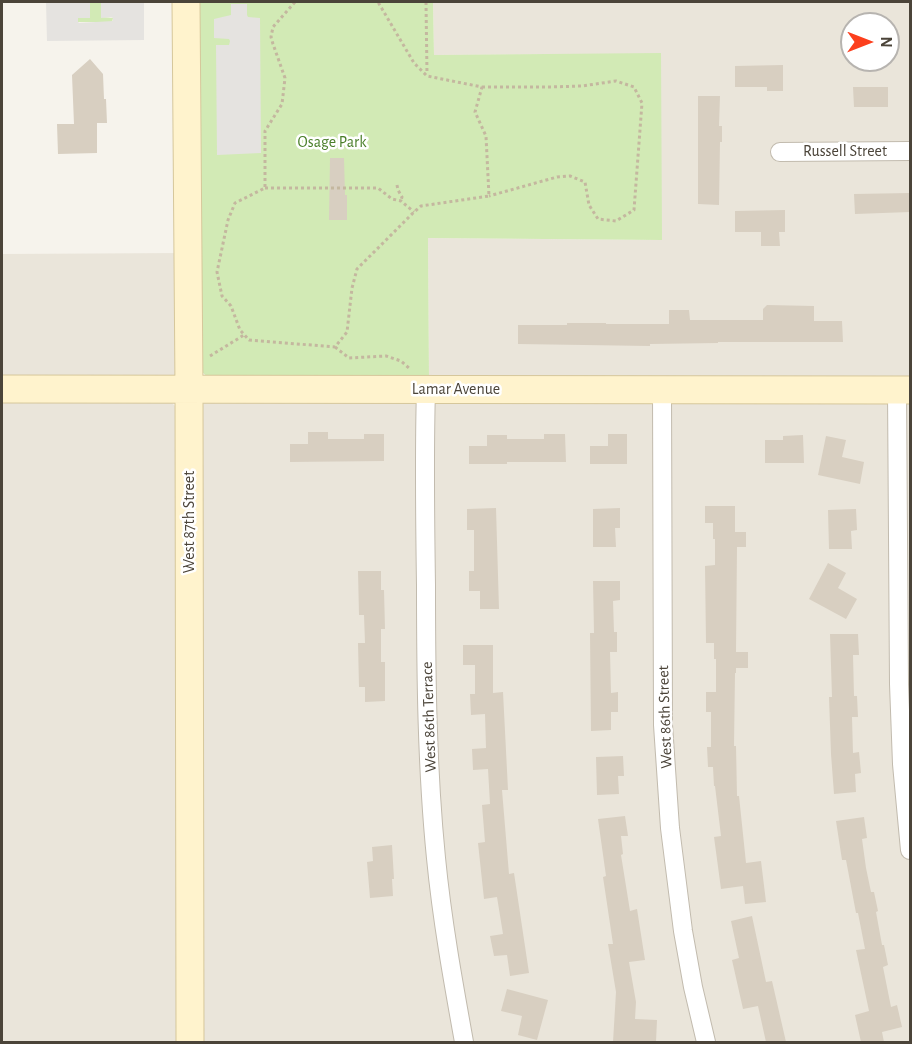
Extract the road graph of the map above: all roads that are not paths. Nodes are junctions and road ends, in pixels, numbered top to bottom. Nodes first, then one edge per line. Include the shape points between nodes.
1 (186, 2) edge
2 (910, 151) edge
3 (780, 152) dead end
4 (420, 381) junction
5 (189, 388) junction
6 (2, 389) edge
7 (662, 389) junction
8 (904, 390) edge
9 (910, 850) edge
10 (190, 1042) edge
11 (464, 1042) edge
12 (706, 1042) edge

1 - 5 street, West 87th Street
2 - 3 street, Russell Street
4 - 5 street, Lamar Avenue
4 - 7 street, Lamar Avenue
4 - 11 street, West 86th Terrace via 425,438 429,747 436,858
5 - 6 street, Lamar Avenue
5 - 10 street, West 87th Street
7 - 8 street, Lamar Avenue
7 - 12 street, West 86th Street via 663,725 683,931
8 - 9 street via 900,695

